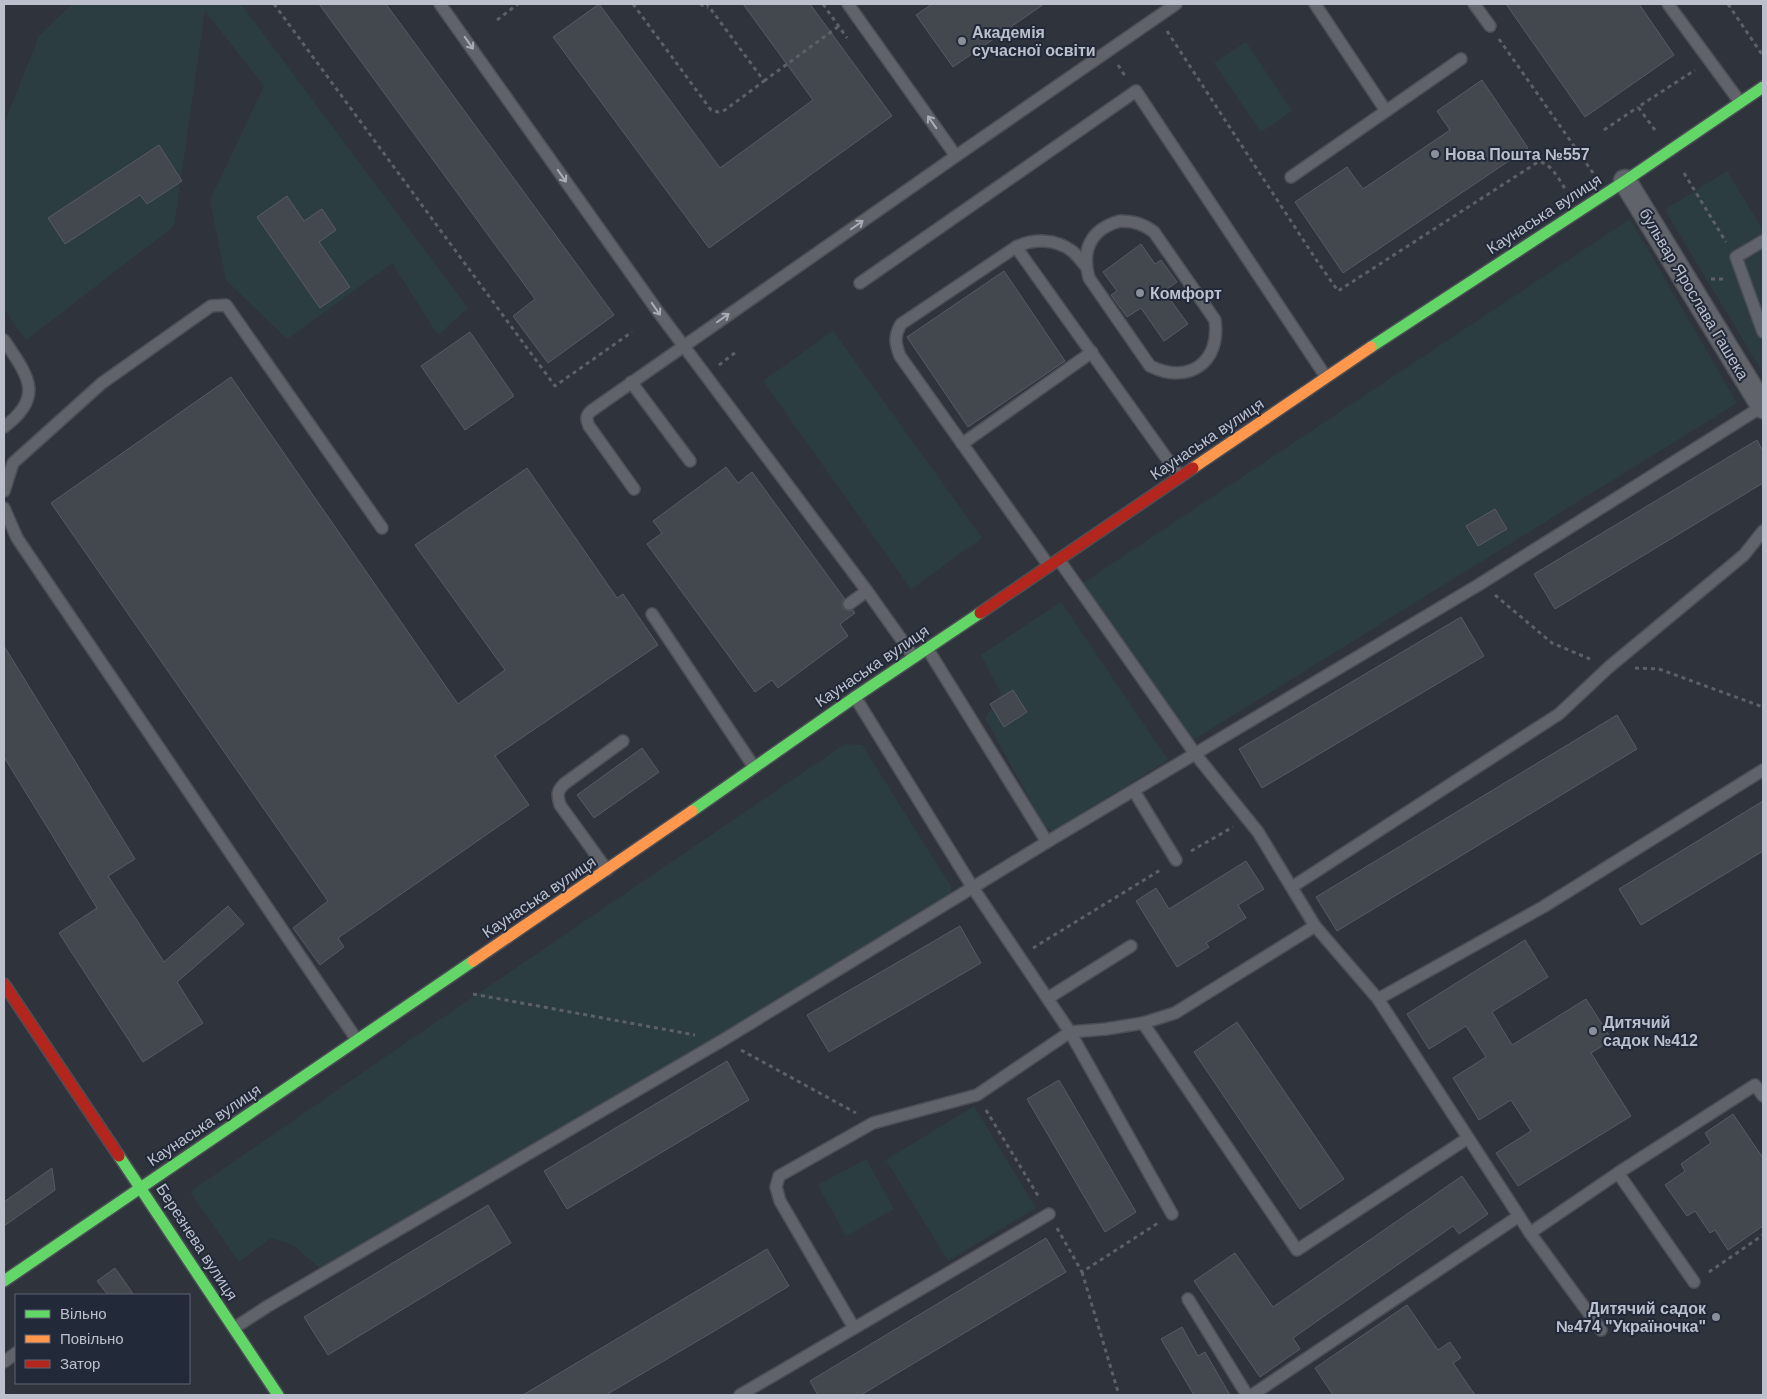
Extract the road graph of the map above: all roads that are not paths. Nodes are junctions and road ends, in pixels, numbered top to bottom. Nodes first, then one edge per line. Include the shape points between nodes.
1 (440, 4) edge
2 (848, 4) edge
3 (1176, 4) edge
4 (1315, 4) edge
5 (1474, 4) edge
6 (1668, 4) edge
7 (1490, 26) road end
8 (1461, 59) dead end
9 (1763, 87) edge
10 (1740, 102) junction
11 (1386, 111) junction
12 (956, 156) junction
13 (1291, 177) dead end
14 (1625, 181) junction
15 (1763, 241) edge
16 (1016, 247) junction
17 (1086, 266) junction
18 (860, 283) dead end
19 (1763, 332) edge
20 (4, 340) edge
21 (683, 346) junction
22 (1092, 352) junction
23 (1326, 377) junction
24 (631, 382) junction
25 (1763, 406) edge
26 (4, 427) edge
27 (962, 444) junction
28 (690, 461) dead end
29 (1180, 477) junction
30 (634, 489) dead end
31 (4, 491) edge
32 (4, 508) edge
33 (382, 528) dead end
34 (1763, 531) edge
35 (1054, 563) junction
36 (868, 591) junction
37 (849, 604) dead end
38 (652, 614) dead end
39 (927, 648) junction
40 (914, 657) junction
41 (855, 697) junction
42 (623, 741) dead end
43 (1196, 755) junction
44 (754, 767) junction
45 (1763, 770) edge
46 (1134, 791) junction
47 (1047, 842) junction
48 (1176, 860) road end
49 (607, 870) junction
50 (1292, 887) junction
51 (973, 888) junction
52 (1315, 926) junction
53 (1131, 946) dead end
54 (4, 984) edge
55 (1048, 998) junction
56 (1378, 999) junction
57 (1143, 1023) junction
58 (1070, 1032) junction
59 (357, 1040) junction
60 (1763, 1096) edge
61 (1468, 1138) junction
62 (1618, 1173) junction
63 (141, 1187) junction
64 (1049, 1214) dead end
65 (1172, 1214) dead end
66 (1519, 1216) junction
67 (1530, 1233) junction
68 (4, 1281) edge
69 (1694, 1282) road end
70 (1188, 1299) dead end
71 (234, 1328) junction
72 (854, 1328) junction
73 (1600, 1330) dead end
74 (15, 1354) edge
75 (4, 1362) edge
76 (278, 1395) edge
77 (740, 1395) edge
78 (1247, 1395) edge
79 (1252, 1395) edge

1 -> 21 lane
12 -> 2 lane
3 - 12 lane
4 - 11 lane
5 - 7 lane
6 - 10 lane
8 - 11 lane
9 - 10 street, Каунаська вулиця
10 - 14 street, Каунаська вулиця
11 - 13 lane
21 -> 12 lane
14 - 23 street, Каунаська вулиця
14 - 25 street, бульвар Ярослава Гашека
15 - 19 lane via 1736,257
16 - 17 lane via 1032,241 1058,244 1072,251
16 - 22 lane
16 - 27 lane via 908,319 896,334 900,356
17 - 17 lane via 1090,242 1108,224 1132,221 1154,232 1215,320 1215,346 1208,357 1188,372 1162,372 1150,366 1089,278
18 - 23 lane via 1136,91
20 - 26 lane via 27,377 30,392 25,407
21 - 24 lane
21 - 36 lane
22 - 27 lane
22 - 29 lane
23 - 29 street, Каунаська вулиця
24 - 28 lane
24 - 30 lane via 591,411 586,420
25 - 43 lane via 1480,584
27 - 35 lane
29 - 35 street, Каунаська вулиця
31 - 33 lane via 13,463 102,382 211,306 226,305
32 - 59 lane via 17,538
34 - 50 lane via 1744,555 1559,714
35 - 39 street, Каунаська вулиця
35 - 43 lane
36 - 37 lane
36 - 40 lane
38 - 44 lane
39 - 40 street, Каунаська вулиця
39 - 47 lane
40 - 41 street, Каунаська вулиця
41 - 44 street, Каунаська вулиця
41 - 51 lane
42 - 49 lane via 564,784 557,796 560,805
43 - 46 lane
43 - 50 lane via 1258,832
44 - 49 street, Каунаська вулиця
45 - 56 lane via 1543,907
46 - 47 lane
46 - 48 lane
47 - 51 lane
49 - 59 street, Каунаська вулиця
50 - 52 lane
51 - 55 lane
51 - 71 lane via 723,1040
52 - 56 lane
52 - 57 lane via 1175,1013
53 - 55 lane
54 - 63 street, Березнева вулиця
55 - 58 lane
56 - 61 lane
57 - 58 lane
57 - 61 lane via 1297,1250
58 - 65 lane
58 - 72 lane via 977,1095 873,1123 779,1176 776,1187 780,1201
59 - 63 street, Каунаська вулиця
60 - 62 lane via 1756,1085
61 - 66 lane
62 - 67 lane
62 - 69 lane
63 - 68 street, Каунаська вулиця
63 - 71 street, Березнева вулиця
64 - 72 lane
66 - 67 lane
66 - 79 lane
67 - 73 lane
70 - 78 lane
71 - 76 street, Березнева вулиця
72 - 77 lane
74 - 75 lane

